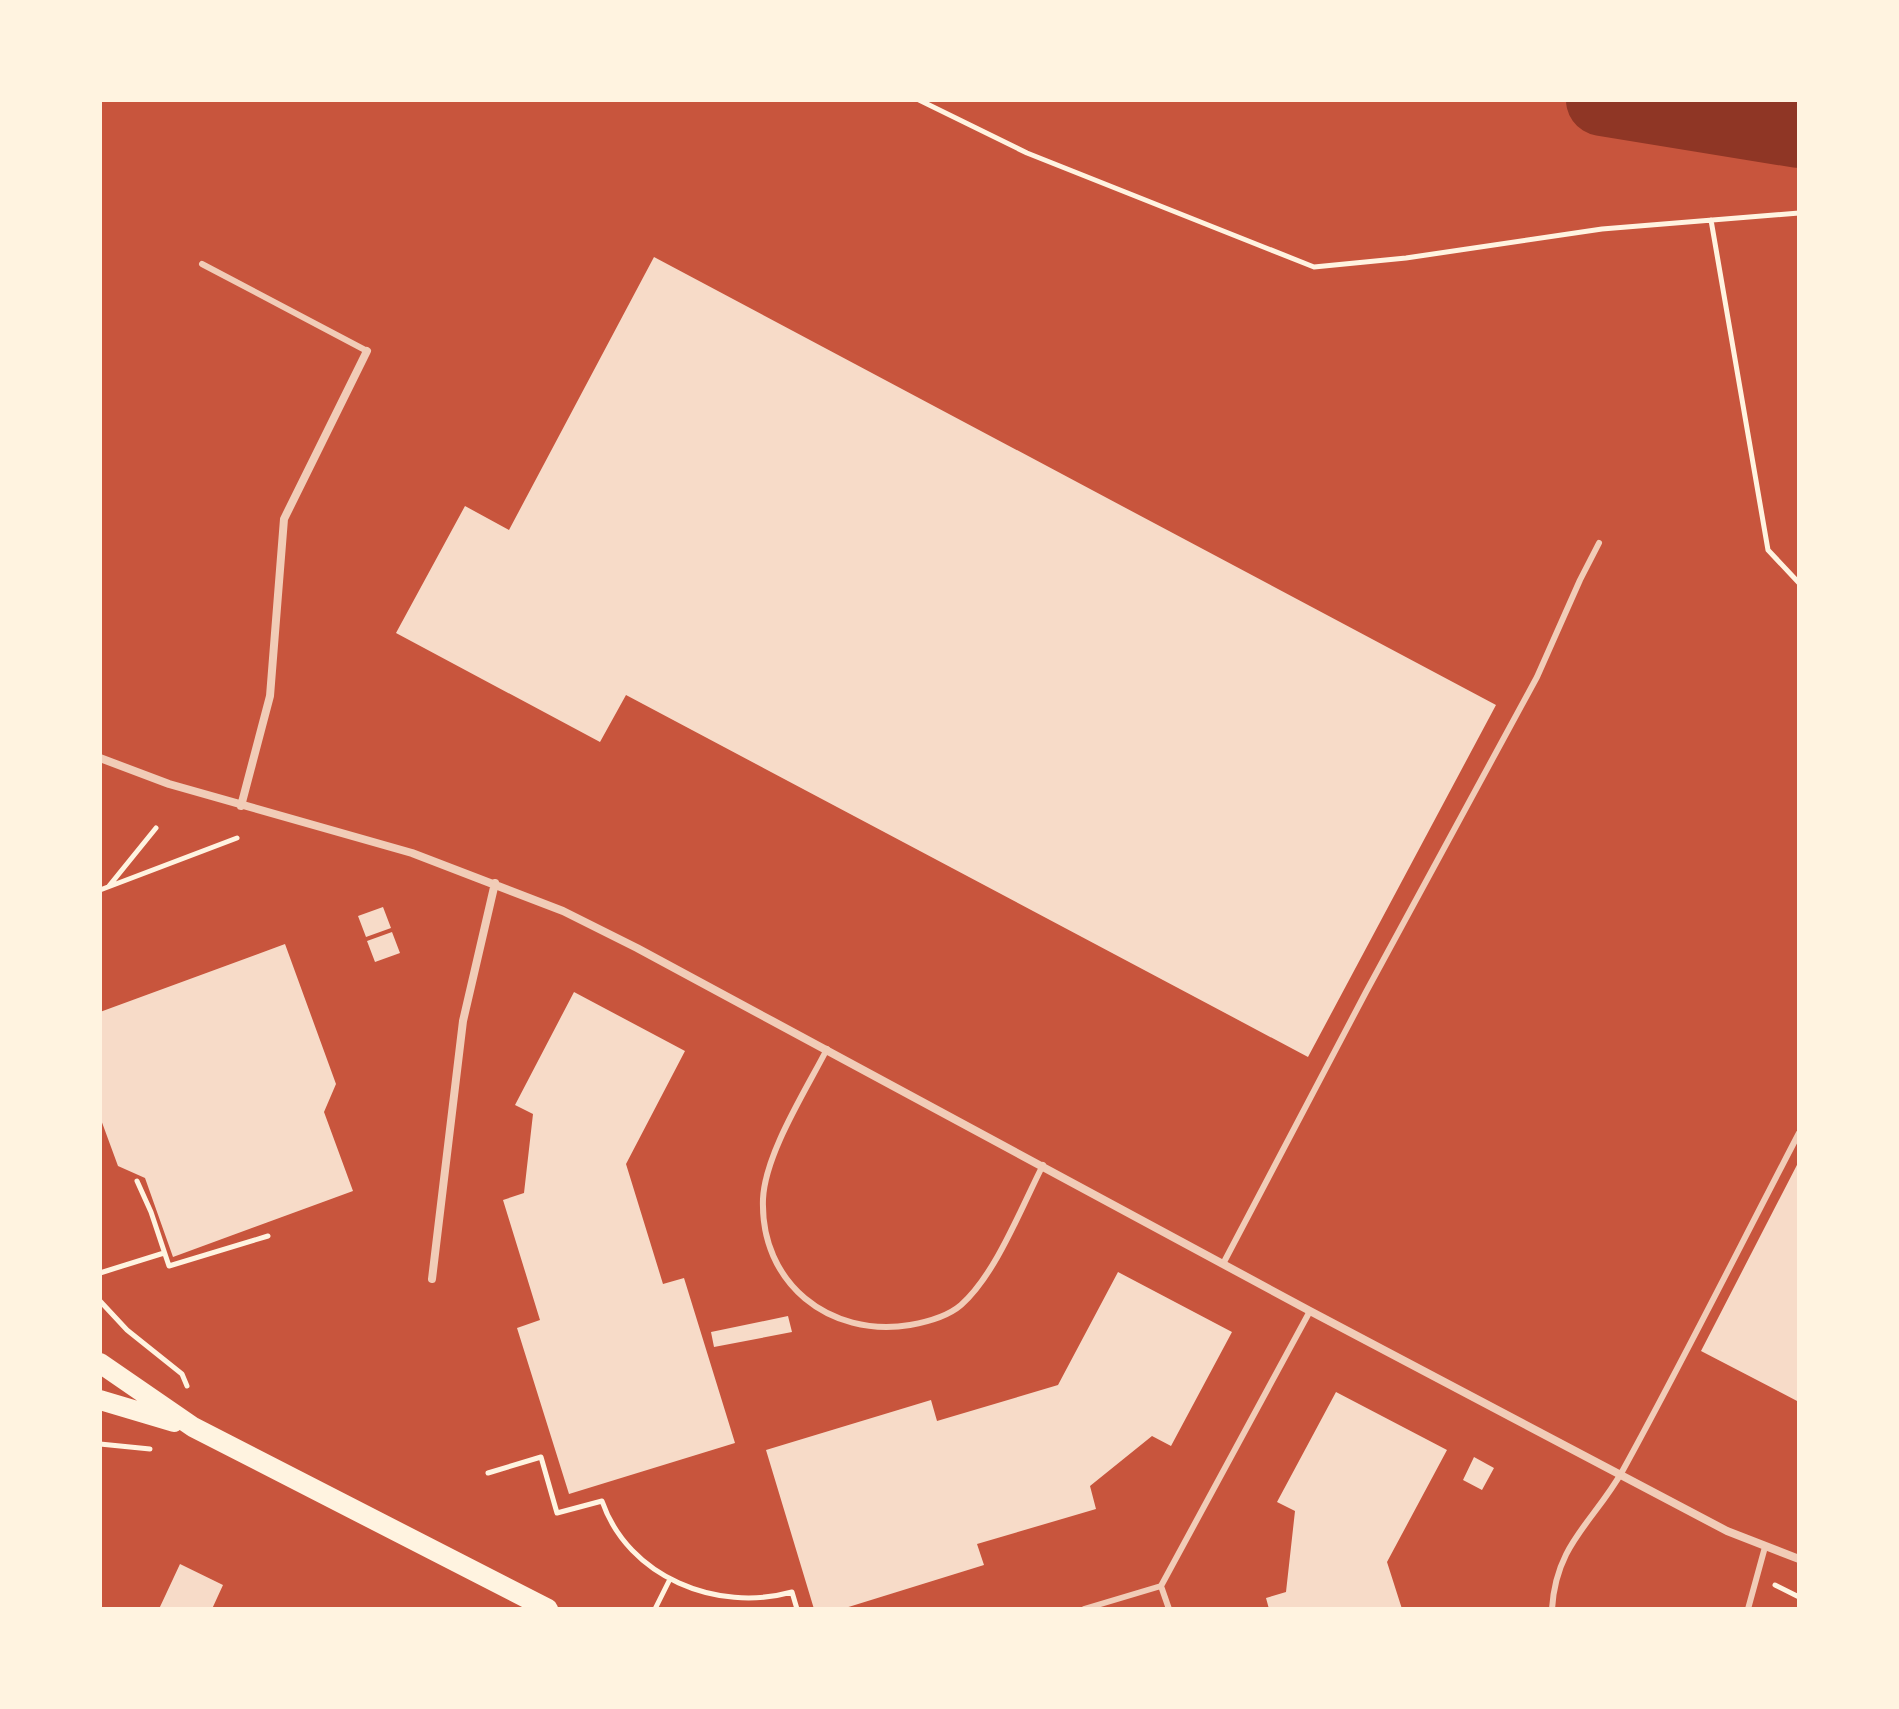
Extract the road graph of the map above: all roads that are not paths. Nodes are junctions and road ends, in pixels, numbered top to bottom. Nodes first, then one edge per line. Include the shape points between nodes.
1 (202, 264) dead end
2 (367, 351) joint
3 (1599, 543) dead end
4 (100, 758) edge
5 (241, 806) junction
6 (495, 883) junction
7 (827, 1049) junction
8 (1799, 1133) edge
9 (1043, 1165) junction
10 (1224, 1262) junction
11 (432, 1279) dead end
12 (1310, 1311) junction
13 (100, 1363) edge
14 (100, 1400) edge
15 (193, 1427) junction
16 (1621, 1473) junction
17 (1765, 1547) junction
18 (1799, 1559) edge
19 (1161, 1586) junction
20 (548, 1609) edge
21 (1084, 1609) edge
22 (1169, 1609) edge
23 (1552, 1609) edge
24 (1748, 1609) edge

1 - 2 lane
2 - 5 street via 284,519 270,696
3 - 10 lane via 1530,690
4 - 5 street
5 - 6 street via 369,840
6 - 7 street via 563,911
6 - 11 street via 463,1021
7 - 9 street
7 - 9 lane via 774,1153 763,1197 765,1237 782,1274 807,1302 843,1320 885,1329 928,1322 957,1309 981,1286
8 - 16 lane
9 - 10 street
10 - 12 street
12 - 16 street
12 - 19 lane
13 - 15 main road
14 - 15 main road
15 - 20 main road
16 - 17 street
16 - 23 lane via 1570,1543 1554,1583
17 - 18 street
17 - 24 lane
19 - 21 lane
19 - 22 lane

